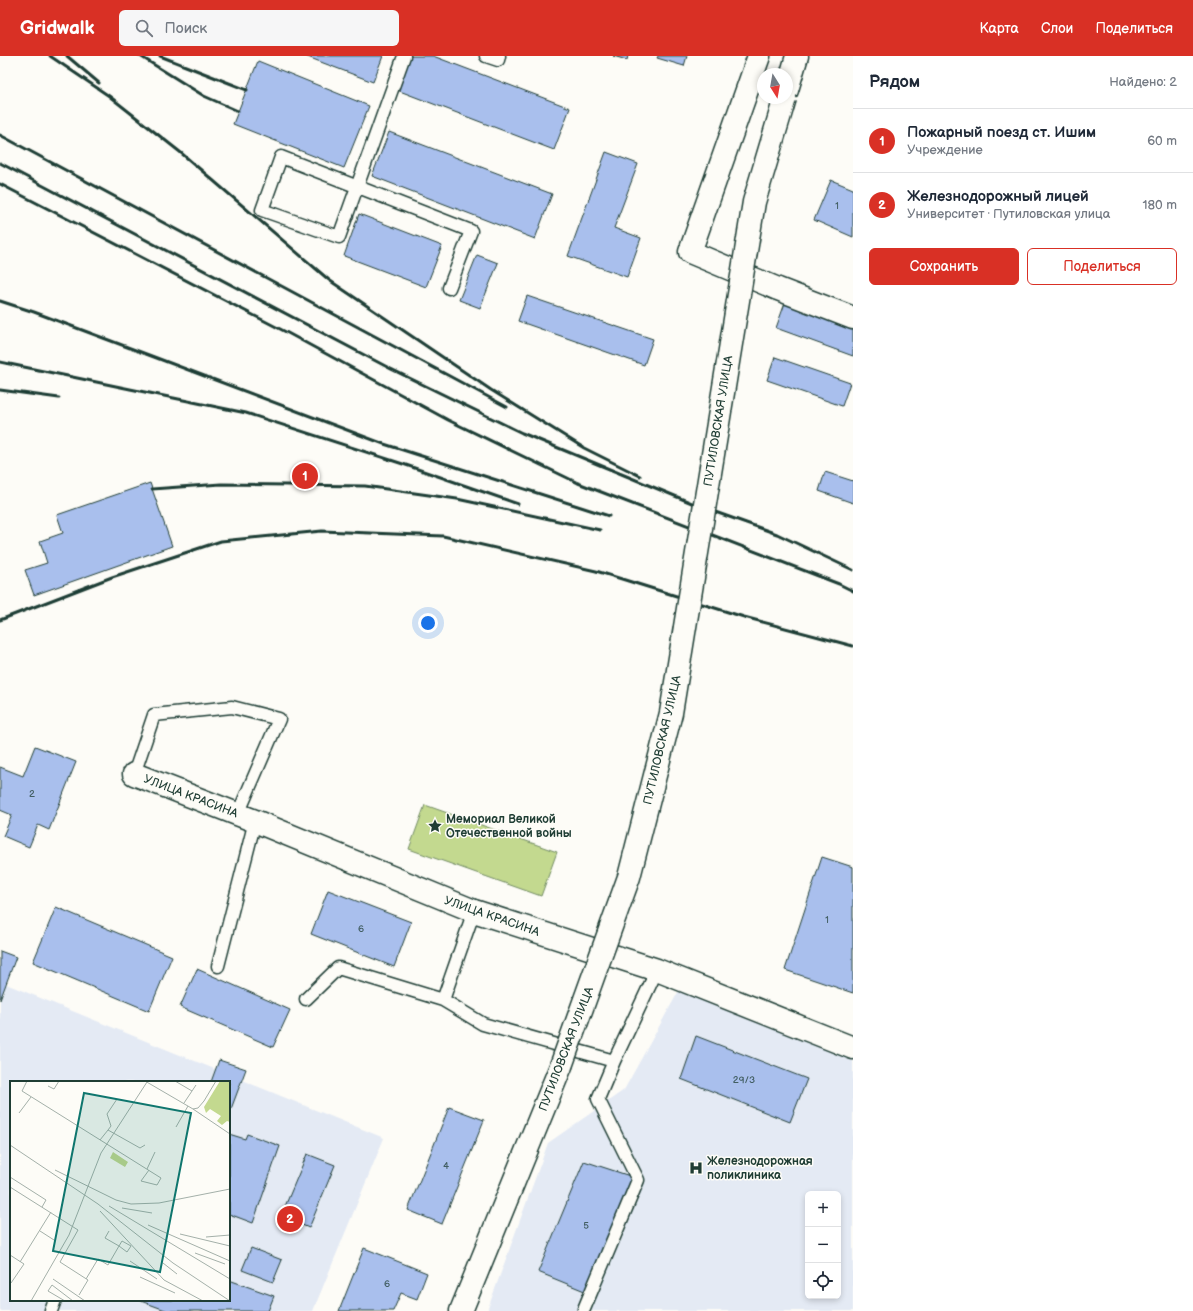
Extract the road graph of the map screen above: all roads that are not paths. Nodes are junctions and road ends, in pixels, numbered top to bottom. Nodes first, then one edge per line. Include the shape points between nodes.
1 (404, 56) edge
2 (486, 56) edge
3 (499, 56) edge
4 (759, 56) edge
5 (796, 60) edge
6 (793, 70) edge
7 (783, 104) edge
8 (357, 188) junction
9 (449, 288) dead end
10 (853, 318) edge
11 (134, 774) joint
12 (246, 817) junction
13 (474, 911) junction
14 (218, 966) dead end
15 (657, 970) junction
16 (306, 999) dead end
17 (442, 1000) junction
18 (853, 1048) edge
19 (614, 1062) junction
20 (55, 1301) edge
21 (584, 1309) dead end
22 (51, 1311) edge
23 (461, 1311) edge

1 - 8 lane
2 - 3 lane via 498,60
4 - 10 main road via 690,252
5 - 6 main road
7 - 23 main road, ПУТИЛОВСКАЯ УЛИЦА, bridge via 754,202 671,713 629,877 561,1066
8 - 8 lane via 339,237 262,210 281,157
8 - 9 lane via 471,231
11 - 12 main road, УЛИЦА КРАСИНА
11 - 12 lane via 154,715 232,707 279,718
12 - 13 main road, УЛИЦА КРАСИНА
12 - 14 lane
13 - 15 main road, УЛИЦА КРАСИНА
13 - 17 lane
15 - 18 main road, УЛИЦА КРАСИНА
15 - 19 lane
16 - 17 lane via 338,968
17 - 19 lane via 483,1024
19 - 21 lane via 598,1099 638,1180
20 - 22 lane

